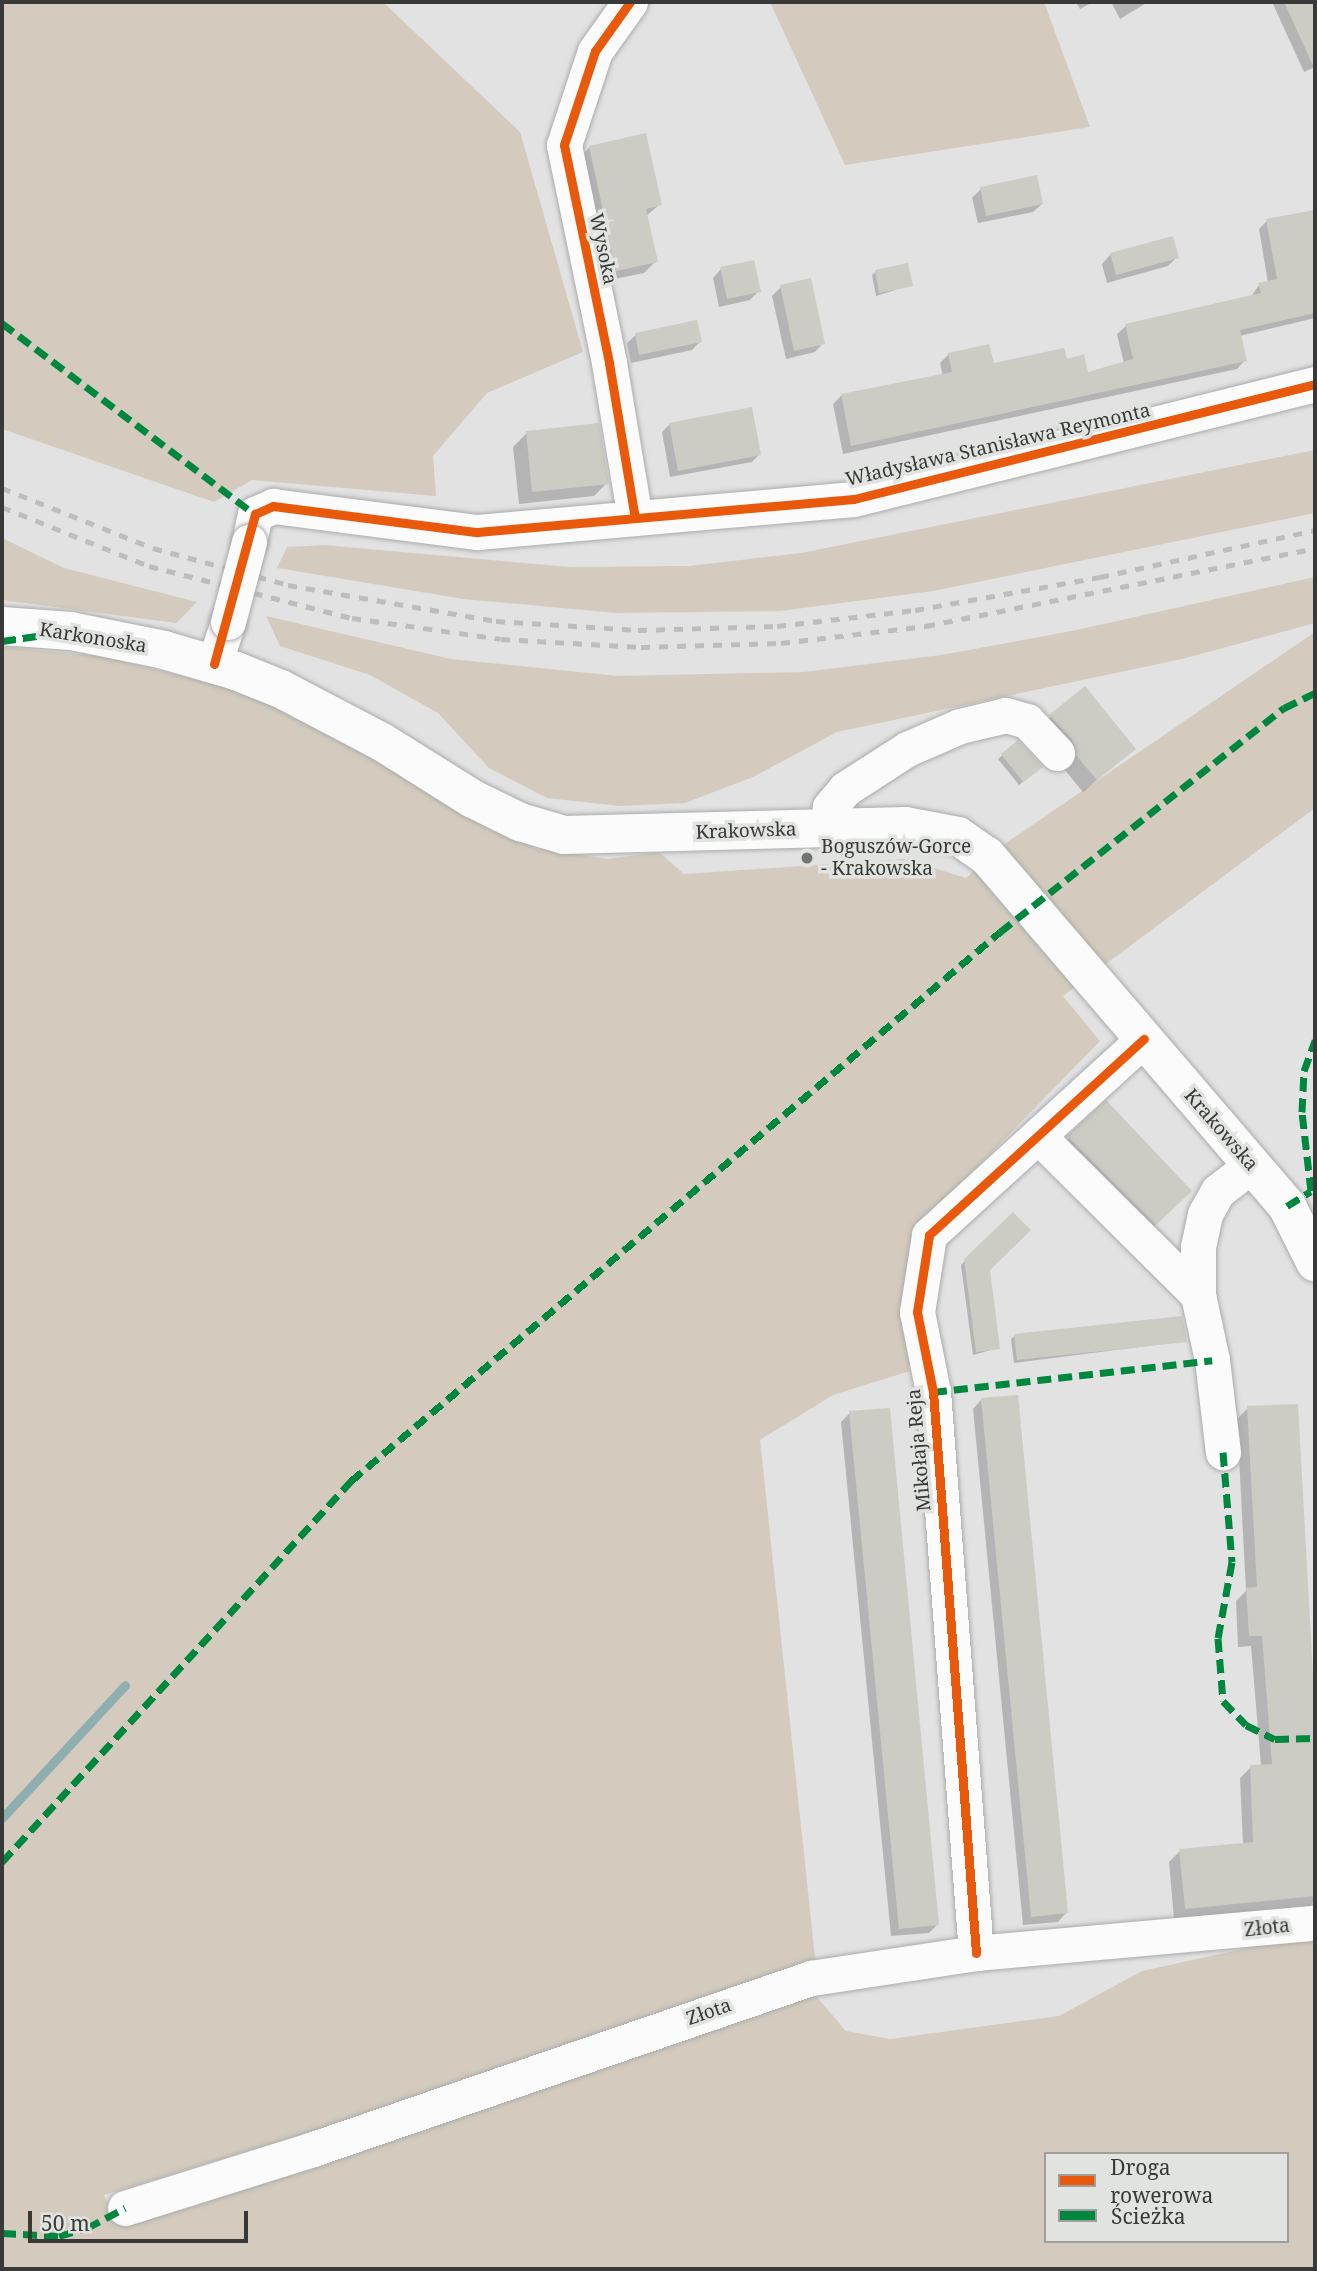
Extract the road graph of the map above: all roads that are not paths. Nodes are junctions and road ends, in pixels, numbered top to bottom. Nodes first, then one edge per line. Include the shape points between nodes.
1 (630, 2) edge
2 (1315, 384) edge
3 (635, 518) junction
4 (2, 626) edge
5 (199, 659) junction
6 (1057, 753) dead end
7 (828, 828) junction
8 (1135, 1030) junction
9 (1038, 1136) junction
10 (1252, 1165) junction
11 (1306, 1225) edge
12 (1315, 1262) edge
13 (1198, 1295) junction
14 (1223, 1452) dead end
15 (1315, 1923) edge
16 (976, 1952) junction
17 (125, 2208) dead end

1 - 3 street, Wysoka via 595,51 564,145 610,363
2 - 3 street, Władysława Stanisława Reymonta via 854,499
3 - 5 street, Władysława Stanisława Reymonta, bridge via 477,532 273,506 255,514 228,622
4 - 5 main road, Karkonoska via 71,632
5 - 7 main road, Krakowska via 281,689 520,822 564,835
6 - 7 street via 1027,721 1006,715 960,726 907,749 845,789 830,807
7 - 8 main road, Krakowska via 905,826 958,836 987,856
8 - 9 street, Mikołaja Reja
8 - 10 main road, Krakowska
9 - 13 street
9 - 16 street, Mikołaja Reja via 929,1235 917,1312 933,1392
10 - 11 main road, Krakowska
10 - 13 street via 1218,1191 1205,1214 1198,1247
11 - 12 main road, Krakowska
13 - 14 street via 1212,1360
15 - 16 street, Złota
16 - 17 street, Złota via 811,1978 313,2149

